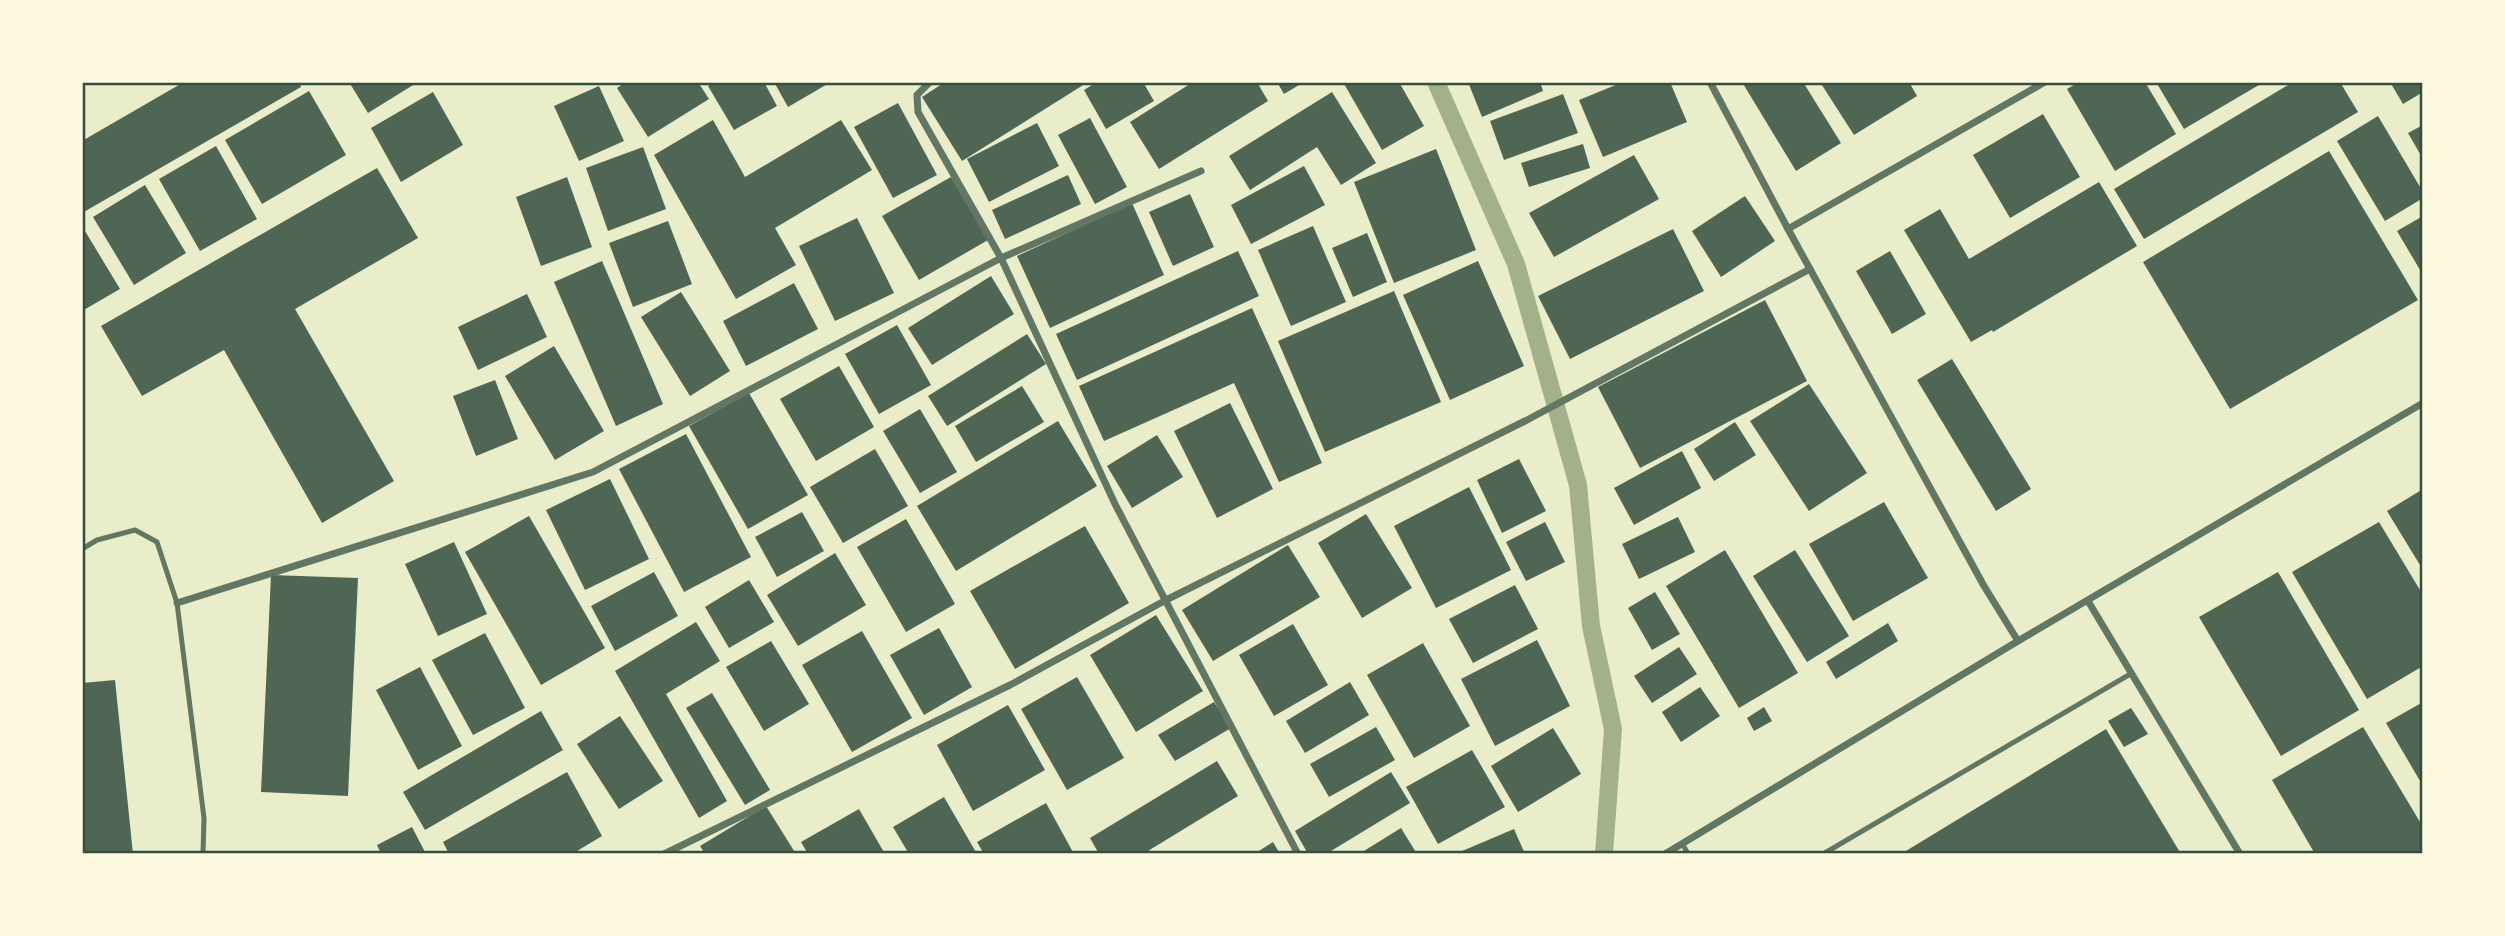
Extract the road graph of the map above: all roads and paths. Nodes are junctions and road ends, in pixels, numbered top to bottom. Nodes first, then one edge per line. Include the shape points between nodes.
1 (930, 82) edge
2 (1710, 82) edge
3 (2045, 82) edge
4 (1201, 171) dead end
5 (1787, 229) junction
6 (1001, 258) junction
7 (1810, 269) junction
8 (2423, 403) edge
9 (82, 549) edge
10 (1166, 600) junction
11 (2088, 601) junction
12 (177, 603) junction
13 (2018, 641) junction
14 (2132, 673) junction
15 (1682, 843) junction
16 (203, 854) edge
17 (664, 854) edge
18 (1298, 854) edge
19 (1665, 854) edge
20 (1688, 854) edge
21 (1823, 854) edge
22 (2240, 854) edge

1 - 6 street via 917,96 918,112
2 - 5 street
3 - 5 street
4 - 6 street
5 - 7 street
6 - 10 street via 1115,504
6 - 12 street via 593,472
7 - 10 street via 1527,420
7 - 13 street
8 - 11 street
9 - 12 lane via 135,530 157,542
10 - 17 street via 1010,685
10 - 18 street
11 - 13 street
11 - 14 street
12 - 16 lane via 204,818
13 - 15 street
14 - 21 lane
14 - 22 street
15 - 19 street
15 - 20 lane

